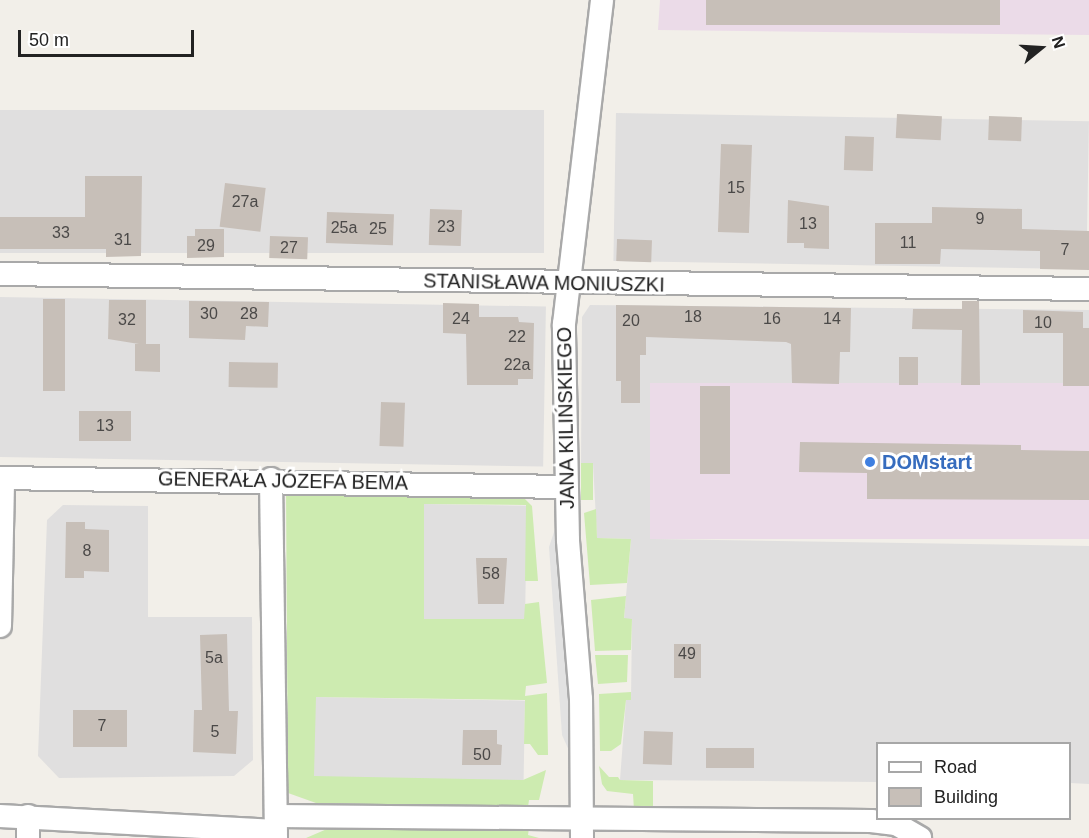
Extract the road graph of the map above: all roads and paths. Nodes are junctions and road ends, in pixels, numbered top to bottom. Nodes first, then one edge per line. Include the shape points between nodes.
1 (602, 0) edge
2 (0, 274) edge
3 (568, 283) junction
4 (1089, 289) edge
5 (2, 478) edge
6 (271, 479) junction
7 (566, 487) junction
8 (0, 626) edge
9 (2, 812) edge
10 (28, 827) edge
11 (276, 828) edge
12 (582, 828) edge
13 (920, 838) edge

1 - 3 street, JANA KILIŃSKIEGO
2 - 3 street, STANISŁAWA MONIUSZKI
3 - 4 street, STANISŁAWA MONIUSZKI
3 - 7 street, JANA KILIŃSKIEGO via 564,324
5 - 6 street, GENERAŁA JÓZEFA BEMA
5 - 8 street
6 - 7 street, GENERAŁA JÓZEFA BEMA
6 - 11 street
7 - 12 street, JANA KILIŃSKIEGO via 581,699
9 - 10 street
10 - 11 street
11 - 12 street
12 - 13 street via 871,820 896,824

